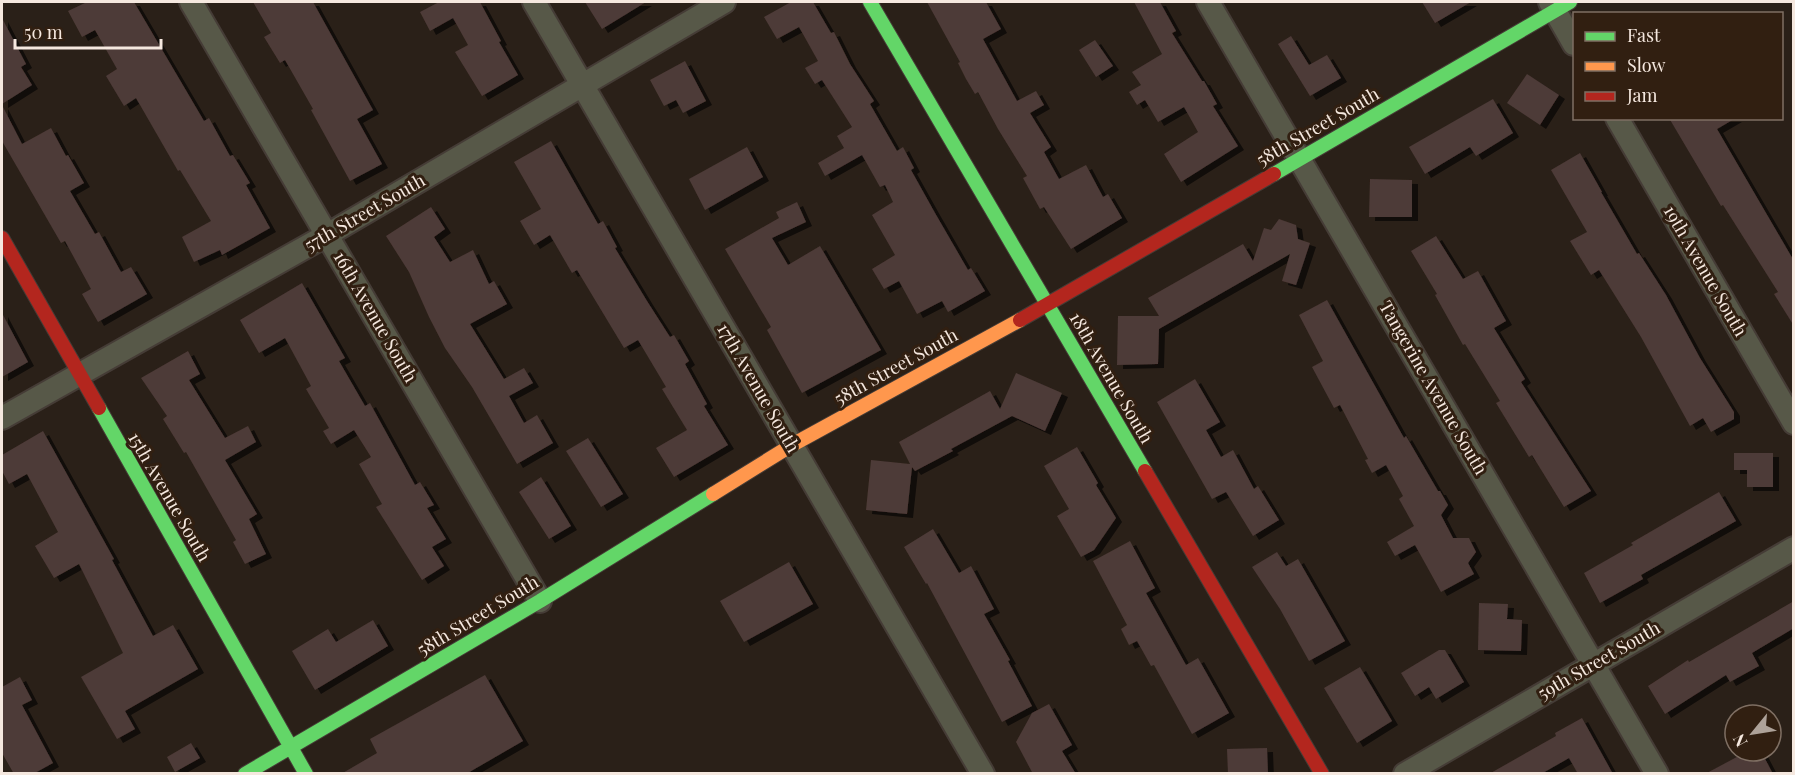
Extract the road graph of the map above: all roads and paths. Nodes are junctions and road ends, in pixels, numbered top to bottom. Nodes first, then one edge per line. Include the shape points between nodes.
1 (191, 2) edge
2 (534, 2) edge
3 (724, 2) edge
4 (870, 2) edge
5 (1208, 2) edge
6 (1558, 5) edge
7 (1573, 39) edge
8 (582, 85) junction
9 (1618, 120) edge
10 (1299, 159) junction
11 (327, 235) junction
12 (2, 237) edge
13 (1047, 305) junction
14 (79, 373) junction
15 (2, 418) edge
16 (1794, 423) edge
17 (792, 445) junction
18 (1794, 548) edge
19 (540, 601) junction
20 (1593, 664) junction
21 (291, 747) junction
22 (245, 774) edge
23 (306, 774) edge
24 (983, 774) edge
25 (1322, 774) edge
26 (1406, 774) edge
27 (1657, 774) edge

1 - 11 street, 16th Avenue South
2 - 8 street, 17th Avenue South
3 - 8 street, 57th Street South
4 - 13 street, 18th Avenue South
5 - 10 street, Tangerine Avenue South
6 - 7 street
6 - 10 street, 58th Street South
8 - 11 street, 57th Street South
8 - 17 street, 17th Avenue South
9 - 16 street, 19th Avenue South
10 - 13 street, 58th Street South
10 - 20 street, Tangerine Avenue South
11 - 14 street, 57th Street South
11 - 19 street, 16th Avenue South
12 - 14 street, 15th Avenue South
13 - 17 street, 58th Street South
13 - 25 street, 18th Avenue South
14 - 15 street, 57th Street South
14 - 21 street, 15th Avenue South
17 - 19 street, 58th Street South
17 - 24 street, 17th Avenue South
18 - 20 street, 59th Street South
19 - 21 street, 58th Street South
20 - 26 street, 59th Street South
20 - 27 street, Tangerine Avenue South
21 - 22 street, 58th Street South
21 - 23 street, 15th Avenue South

